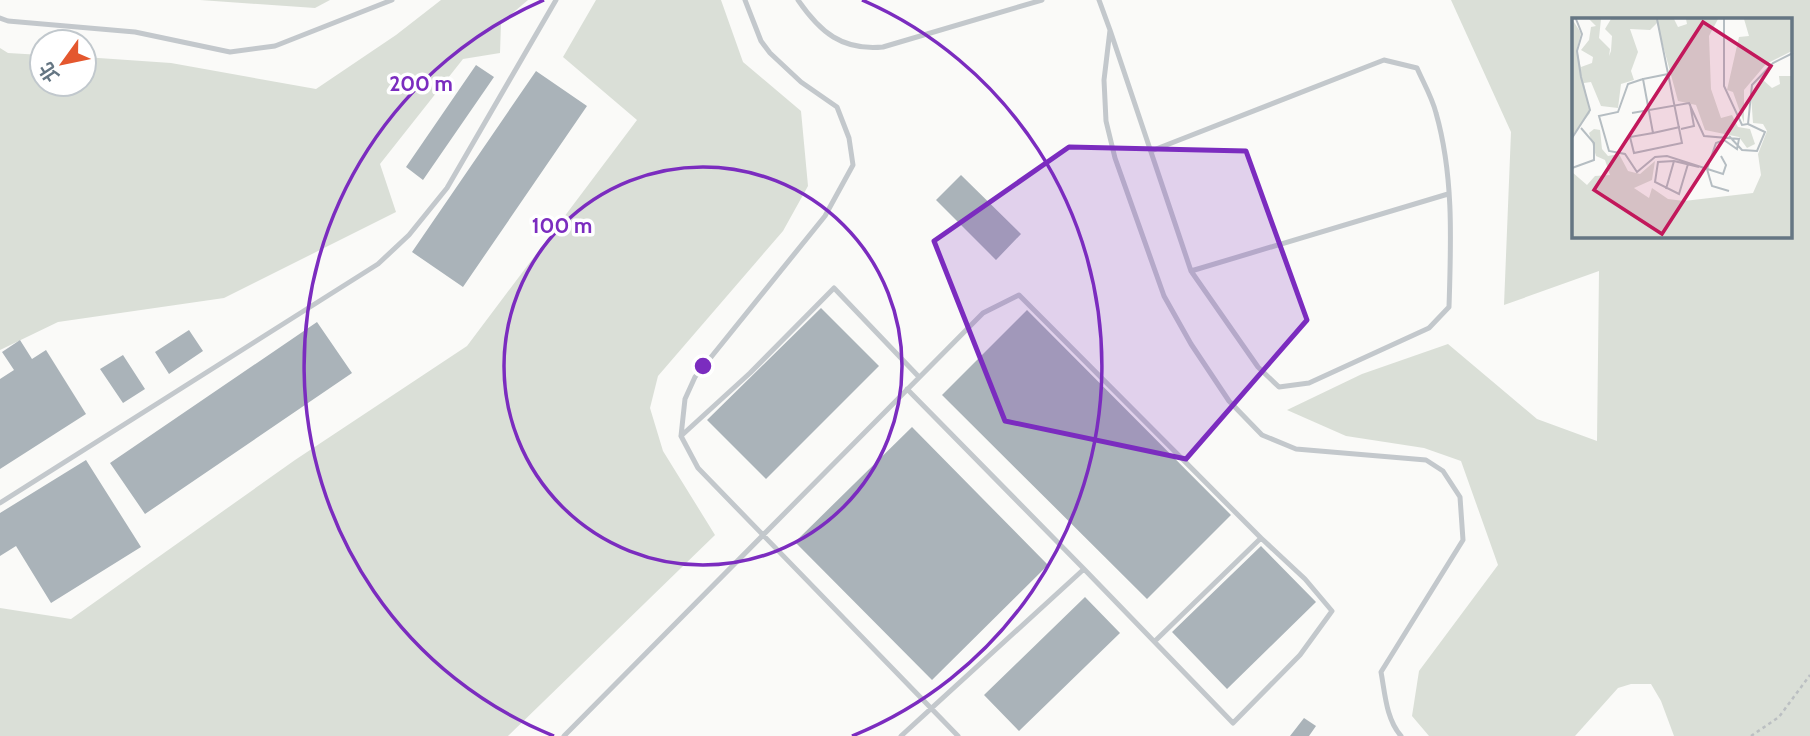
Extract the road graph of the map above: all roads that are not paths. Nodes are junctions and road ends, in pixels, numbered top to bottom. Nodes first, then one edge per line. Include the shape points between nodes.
1 (392, 0) edge
2 (556, 0) edge
3 (745, 0) edge
4 (798, 0) edge
5 (1042, 0) edge
6 (1099, 0) edge
7 (0, 18) edge
8 (1110, 30) junction
9 (1151, 151) junction
10 (1448, 194) junction
11 (1191, 271) junction
12 (919, 377) junction
13 (908, 389) junction
14 (681, 436) junction
15 (0, 503) edge
16 (764, 534) junction
17 (1261, 538) junction
18 (1084, 569) junction
19 (1155, 642) junction
20 (931, 707) junction
21 (564, 736) edge
22 (901, 736) edge
23 (958, 736) edge
24 (1401, 736) edge

1 - 7 lane via 275,46 230,52 135,32
2 - 15 lane via 447,187 409,235 378,264
3 - 14 lane via 770,53 837,107 853,165 825,216 695,377 685,399
4 - 5 lane via 817,27 850,45 870,49
6 - 8 lane
8 - 9 lane
8 - 24 lane via 1104,80 1106,121 1115,158 1164,296 1229,401 1262,435 1296,449 1426,460 1443,471 1460,497 1462,540 1381,672 1388,709
9 - 10 lane via 1384,60 1417,68 1436,111
9 - 11 lane
10 - 11 lane
10 - 11 lane via 1449,307 1429,328 1309,383 1279,387 1258,368
12 - 13 lane
12 - 14 lane via 834,288
12 - 17 lane via 983,313 1019,295
13 - 16 lane
13 - 18 lane
14 - 16 lane via 698,467
16 - 20 lane
16 - 21 lane
17 - 19 lane
17 - 19 lane via 1332,611 1300,655 1233,723
18 - 19 lane
18 - 20 lane
20 - 22 lane
20 - 23 lane

